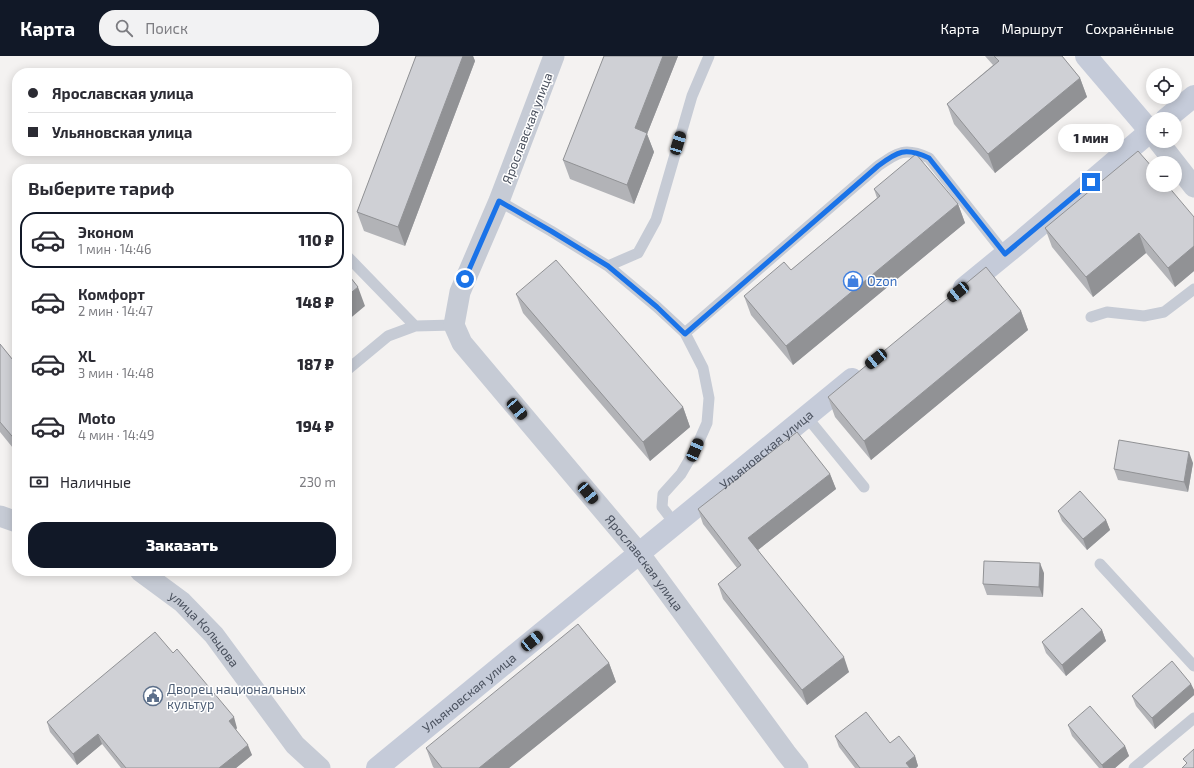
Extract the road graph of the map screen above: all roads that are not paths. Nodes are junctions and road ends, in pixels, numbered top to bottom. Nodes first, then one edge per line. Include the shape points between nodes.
1 (554, 56) edge
2 (709, 56) edge
3 (1086, 56) edge
4 (1194, 96) edge
5 (1177, 112) edge
6 (1146, 120) edge
7 (1146, 139) edge
8 (1168, 148) edge
9 (1194, 187) edge
10 (499, 201) junction
11 (1005, 254) junction
12 (352, 261) edge
13 (608, 266) junction
14 (1194, 289) edge
15 (951, 298) edge
16 (1091, 317) dead end
17 (454, 325) junction
18 (415, 326) junction
19 (685, 334) junction
20 (352, 366) edge
21 (866, 367) edge
22 (806, 416) junction
23 (864, 488) dead end
24 (0, 516) edge
25 (12, 520) edge
26 (675, 524) junction
27 (639, 553) junction
28 (1100, 564) dead end
29 (147, 576) edge
30 (1194, 666) edge
31 (1194, 718) edge
32 (320, 768) edge
33 (377, 768) edge
34 (798, 768) edge
35 (1134, 768) edge

1 - 10 street, Ярославская улица
2 - 13 lane via 692,96 656,220 638,253
3 - 6 main road
4 - 5 main road
7 - 11 main road
8 - 9 street
10 - 13 lane
10 - 17 street, Ярославская улица via 460,292
11 - 15 main road
11 - 19 lane via 929,158 908,151 895,154
12 - 18 lane
13 - 19 lane
14 - 16 lane via 1164,312 1144,316 1107,312
17 - 18 lane
17 - 27 street, Ярославская улица via 462,344
18 - 20 lane via 388,336
19 - 26 lane via 703,368 709,398 707,423 695,450 681,474 663,494 662,507
21 - 22 main road, Ульяновская улица
22 - 23 lane
22 - 26 main road, Ульяновская улица
24 - 25 street
26 - 27 main road, Ульяновская улица
27 - 33 main road, Ульяновская улица
27 - 34 street, Ярославская улица
28 - 30 lane
29 - 32 street, улица Кольцова via 182,602 214,635 295,745
31 - 35 lane

